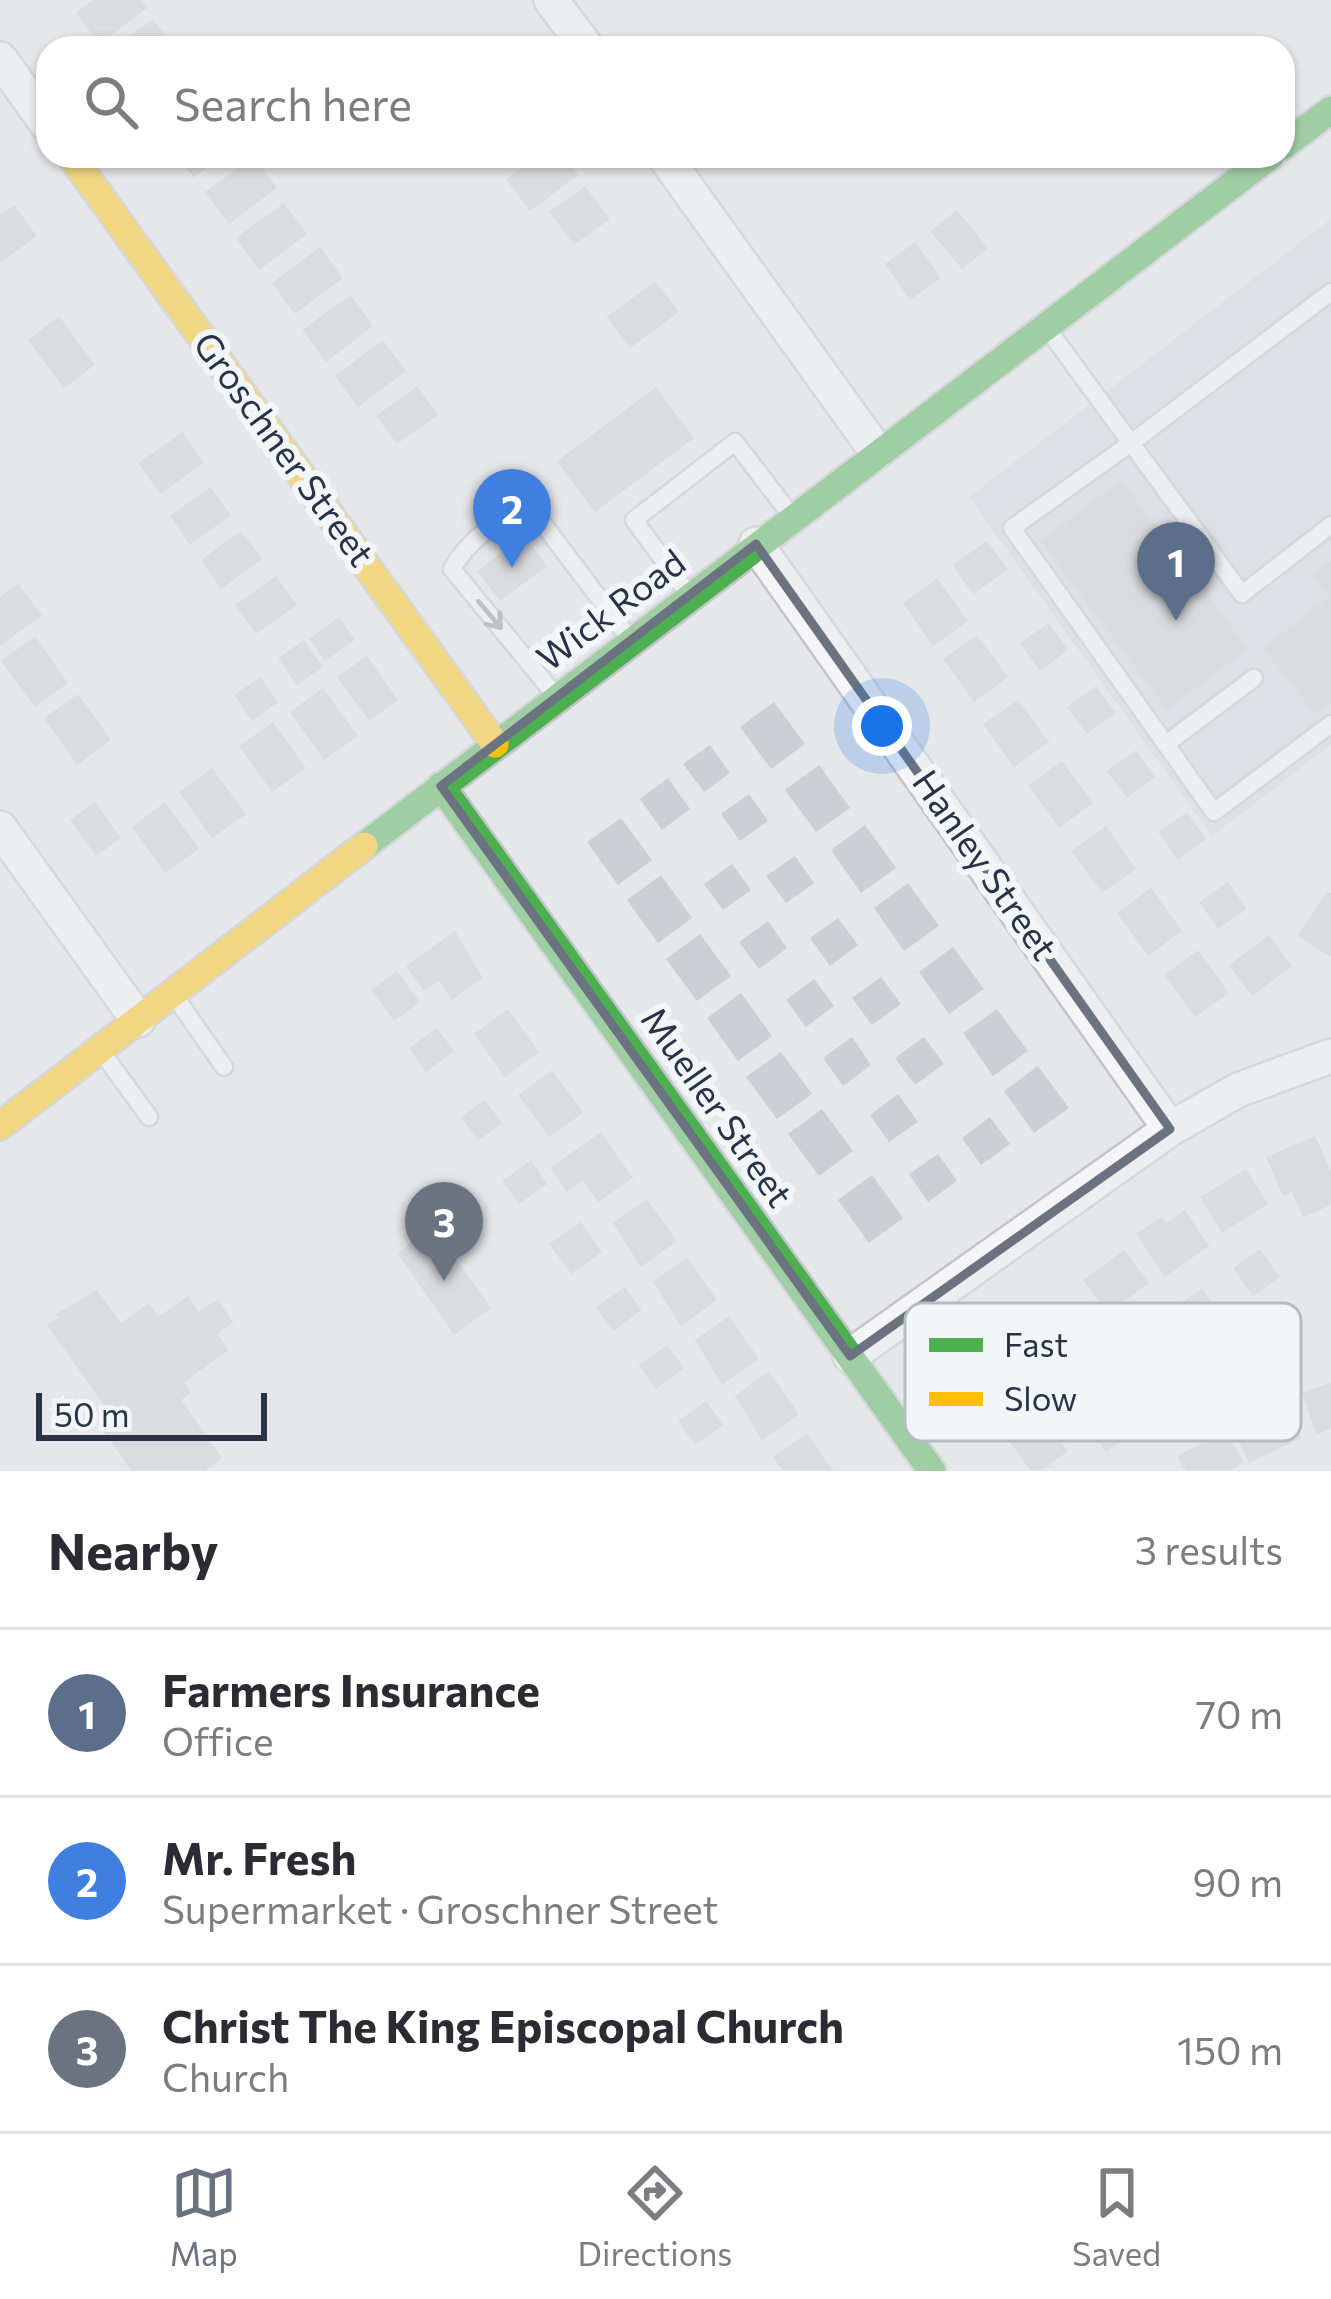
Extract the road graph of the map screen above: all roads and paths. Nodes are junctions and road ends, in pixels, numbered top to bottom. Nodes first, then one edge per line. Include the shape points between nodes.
1 (551, 0) edge
2 (578, 36) edge
3 (0, 59) edge
4 (36, 108) edge
5 (1322, 123) edge
6 (1295, 139) edge
7 (79, 168) edge
8 (673, 168) edge
9 (1254, 168) edge
10 (1331, 292) edge
11 (1045, 326) junction
12 (1131, 442) junction
13 (877, 452) junction
14 (792, 517) junction
15 (1331, 526) edge
16 (756, 544) junction
17 (689, 595) junction
18 (631, 640) junction
19 (1254, 678) dead end
20 (556, 697) junction
21 (1331, 724) edge
22 (495, 744) junction
23 (1166, 744) junction
24 (441, 786) junction
25 (0, 828) edge
26 (172, 992) junction
27 (138, 1020) junction
28 (100, 1050) junction
29 (1331, 1056) edge
30 (224, 1067) dead end
31 (149, 1117) dead end
32 (0, 1126) edge
33 (1170, 1130) junction
34 (925, 1303) edge
35 (905, 1317) edge
36 (850, 1356) junction
37 (905, 1433) edge
38 (911, 1441) edge
39 (932, 1471) edge

1 - 2 street
3 - 4 street
5 - 6 street
7 - 22 street, Groschner Street
8 - 13 street
9 - 11 street, Wick Road
10 - 12 lane
11 - 12 lane
11 - 13 street, Wick Road
12 - 15 lane via 1242,594
12 - 23 lane via 1012,528
13 - 14 street, Wick Road
14 - 16 street, Wick Road
14 - 17 lane via 735,442 634,520
16 - 17 street, Wick Road
16 - 33 street, Hanley Street
17 - 18 street, Wick Road
18 - 20 street, Wick Road
18 -> 20 lane via 540,520 516,510 452,569
19 - 23 lane
20 - 22 street, Wick Road
21 - 23 lane via 1214,812
22 - 24 street, Wick Road
24 - 26 street, Wick Road
24 - 36 street, Mueller Street
25 - 27 street
26 - 27 street, Wick Road
26 - 30 lane
27 - 28 street, Wick Road
28 - 31 lane
28 - 32 street, Wick Road
29 - 33 street via 1238,1090
33 - 34 street
35 - 36 street
36 - 37 street, Mueller Street
38 - 39 street, Mueller Street

